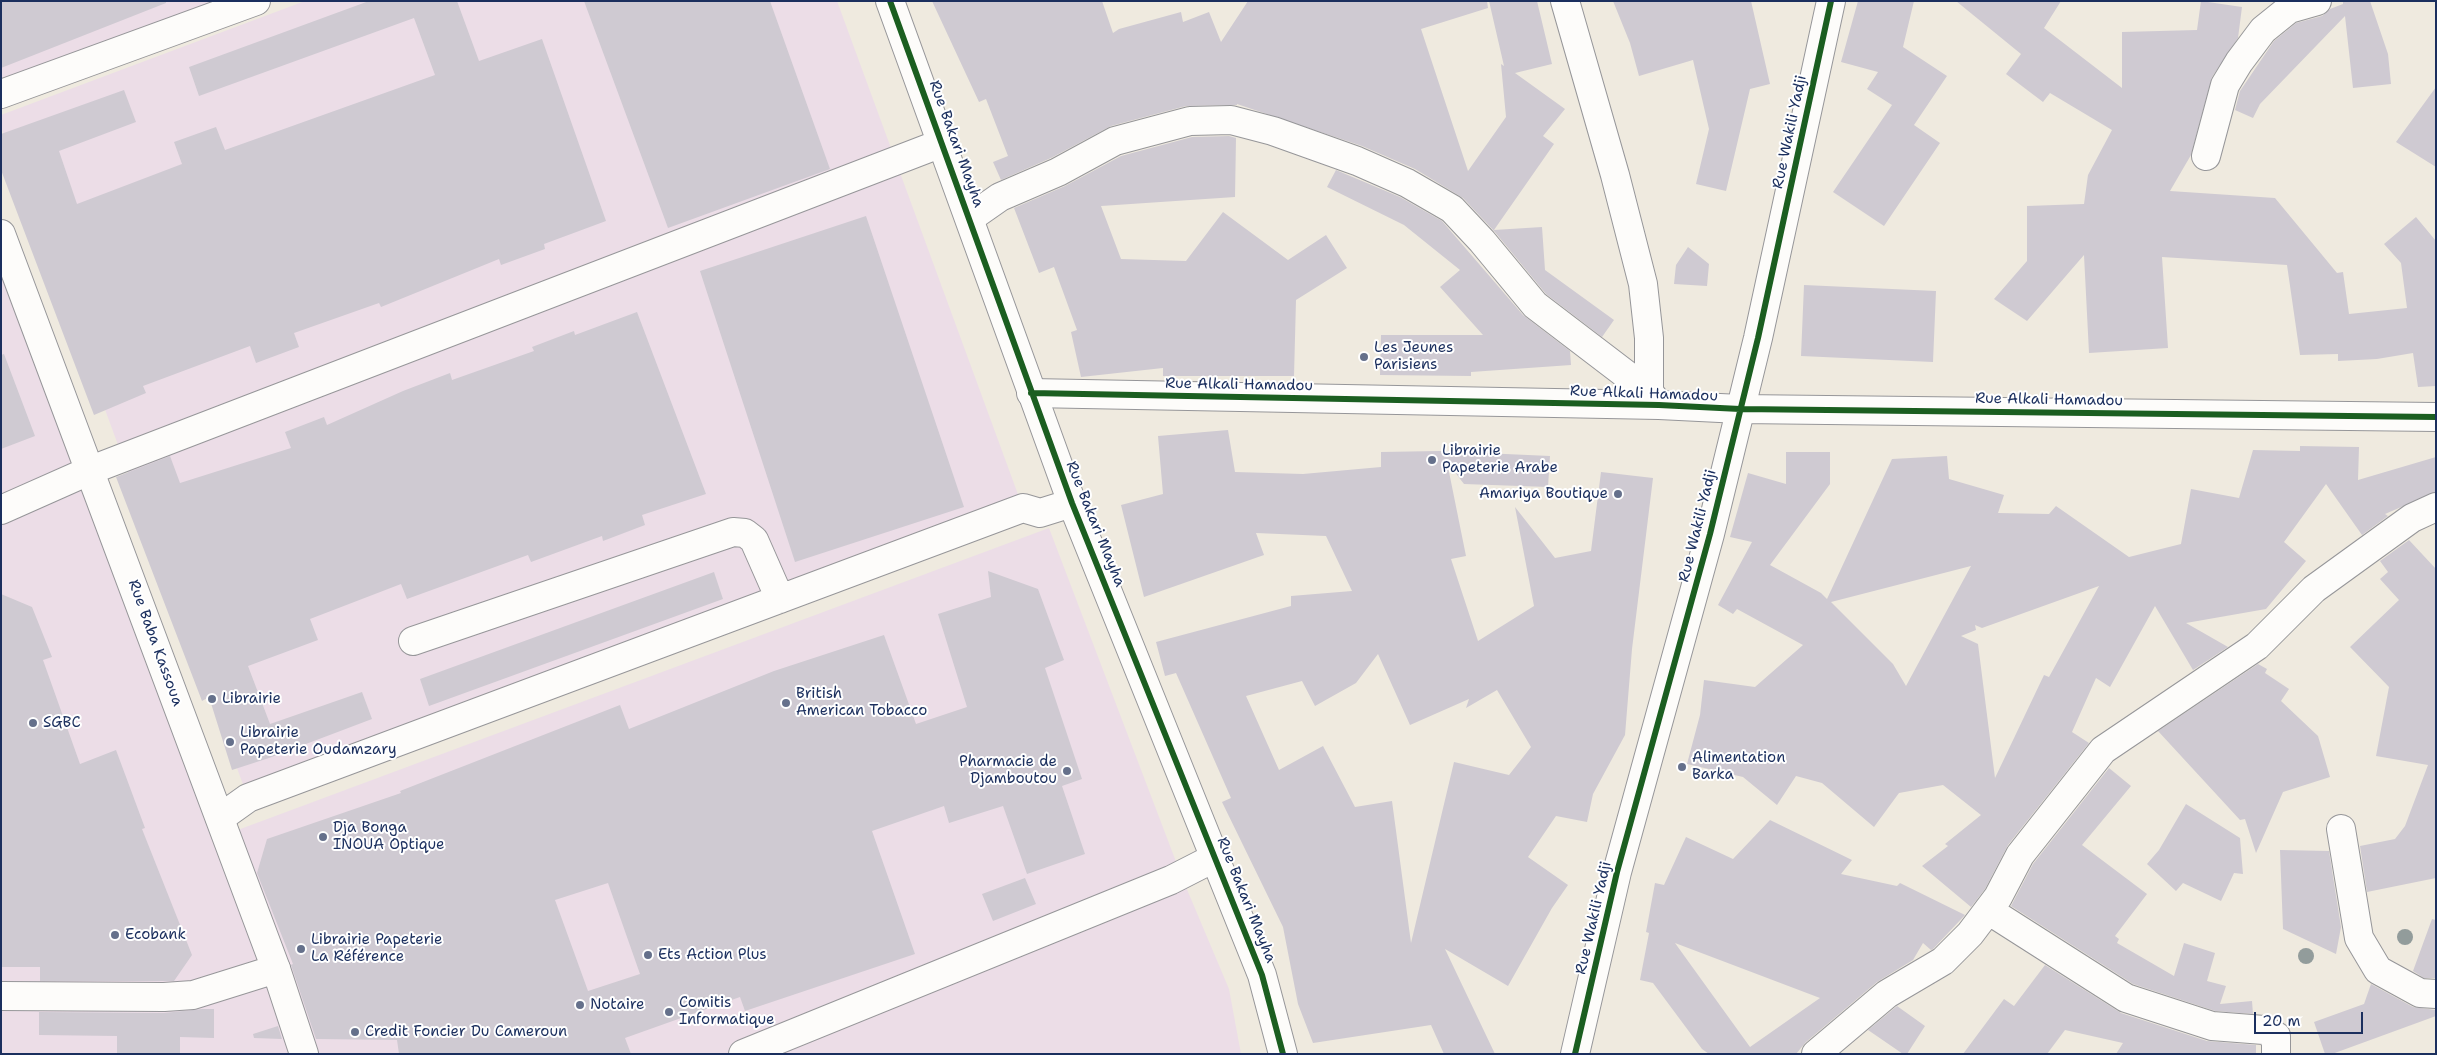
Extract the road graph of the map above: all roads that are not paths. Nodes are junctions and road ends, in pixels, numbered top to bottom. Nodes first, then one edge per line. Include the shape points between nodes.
1 (256, 1) edge
2 (890, 1) edge
3 (1564, 1) edge
4 (1831, 1) edge
5 (2318, 1) edge
6 (1, 94) edge
7 (942, 143) junction
8 (2206, 156) dead end
9 (970, 218) junction
10 (1, 234) edge
11 (1031, 393) junction
12 (1654, 399) junction
13 (1740, 409) junction
14 (2436, 417) edge
15 (91, 470) junction
16 (1072, 503) junction
17 (2436, 507) edge
18 (1, 510) edge
19 (780, 599) junction
20 (413, 641) dead end
21 (220, 818) junction
22 (2341, 829) dead end
23 (1216, 858) junction
24 (1988, 910) junction
25 (276, 969) junction
26 (2436, 994) edge
27 (1, 996) edge
28 (304, 1054) edge
29 (744, 1054) edge
30 (1283, 1054) edge
31 (1575, 1054) edge
32 (1816, 1054) edge
33 (2276, 1054) edge

1 - 6 street
2 - 7 street, Rue Bakari Mayha
3 - 12 street via 1643,284
4 - 13 street, Rue Wakili Yadji
5 - 8 street via 2289,9 2263,30 2239,62 2225,85
7 - 9 street, Rue Bakari Mayha
7 - 15 street
9 - 11 street, Rue Bakari Mayha
9 - 12 street via 1000,197 1058,172 1115,141 1190,121 1231,120 1273,131 1358,161 1407,183 1452,209 1535,305
10 - 15 street, Rue Baba Kassoua
11 - 12 street, Rue Alkali Hamadou
11 - 16 street, Rue Bakari Mayha
12 - 13 street, Rue Alkali Hamadou
13 - 14 street, Rue Alkali Hamadou
13 - 31 street, Rue Wakili Yadji via 1710,534 1617,872
15 - 18 street
15 - 21 street, Rue Baba Kassoua
16 - 19 street via 1040,513 1023,508
16 - 23 street, Rue Bakari Mayha
17 - 24 street via 2412,518 2314,589 2257,646 2103,750 2020,855
19 - 20 street via 754,540 745,533 733,532
19 - 21 street via 248,798
21 - 25 street, Rue Baba Kassoua
22 - 26 street via 2359,938 2378,970 2420,993
23 - 29 street via 1171,880
23 - 30 street, Rue Bakari Mayha via 1262,975
24 - 32 street via 1943,961 1887,994
24 - 33 street via 2126,998 2212,1026 2264,1030 2276,1036
25 - 27 street via 193,995
25 - 28 street, Rue Baba Kassoua

